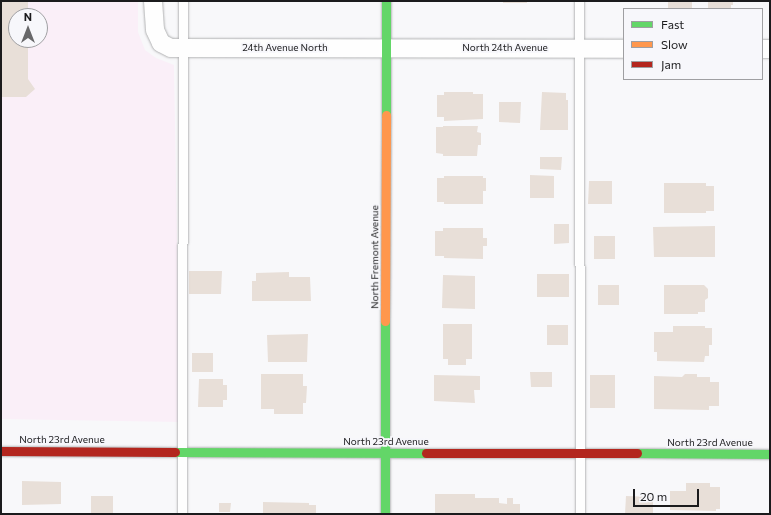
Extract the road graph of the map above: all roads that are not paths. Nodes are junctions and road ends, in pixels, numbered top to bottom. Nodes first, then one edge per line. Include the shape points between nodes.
1 (154, 1) edge
2 (184, 1) edge
3 (386, 1) edge
4 (579, 1) edge
5 (386, 48) junction
6 (579, 48) junction
7 (623, 48) edge
8 (183, 49) junction
9 (1, 451) edge
10 (182, 451) junction
11 (385, 452) junction
12 (579, 453) junction
13 (770, 454) edge
14 (182, 514) edge
15 (385, 514) edge
16 (580, 514) edge

1 - 8 street, 24th Avenue North via 155,30 161,43 171,48
2 - 8 lane
3 - 5 street, North Fremont Avenue
4 - 6 lane
5 - 6 street, North 24th Avenue
5 - 8 street, 24th Avenue North
5 - 11 street, North Fremont Avenue
6 - 7 street, North 24th Avenue
6 - 12 lane
8 - 10 lane
9 - 10 street, North 23rd Avenue
10 - 11 street, North 23rd Avenue
10 - 14 lane
11 - 12 street, North 23rd Avenue
11 - 15 street, North Fremont Avenue
12 - 13 street, North 23rd Avenue
12 - 16 lane

